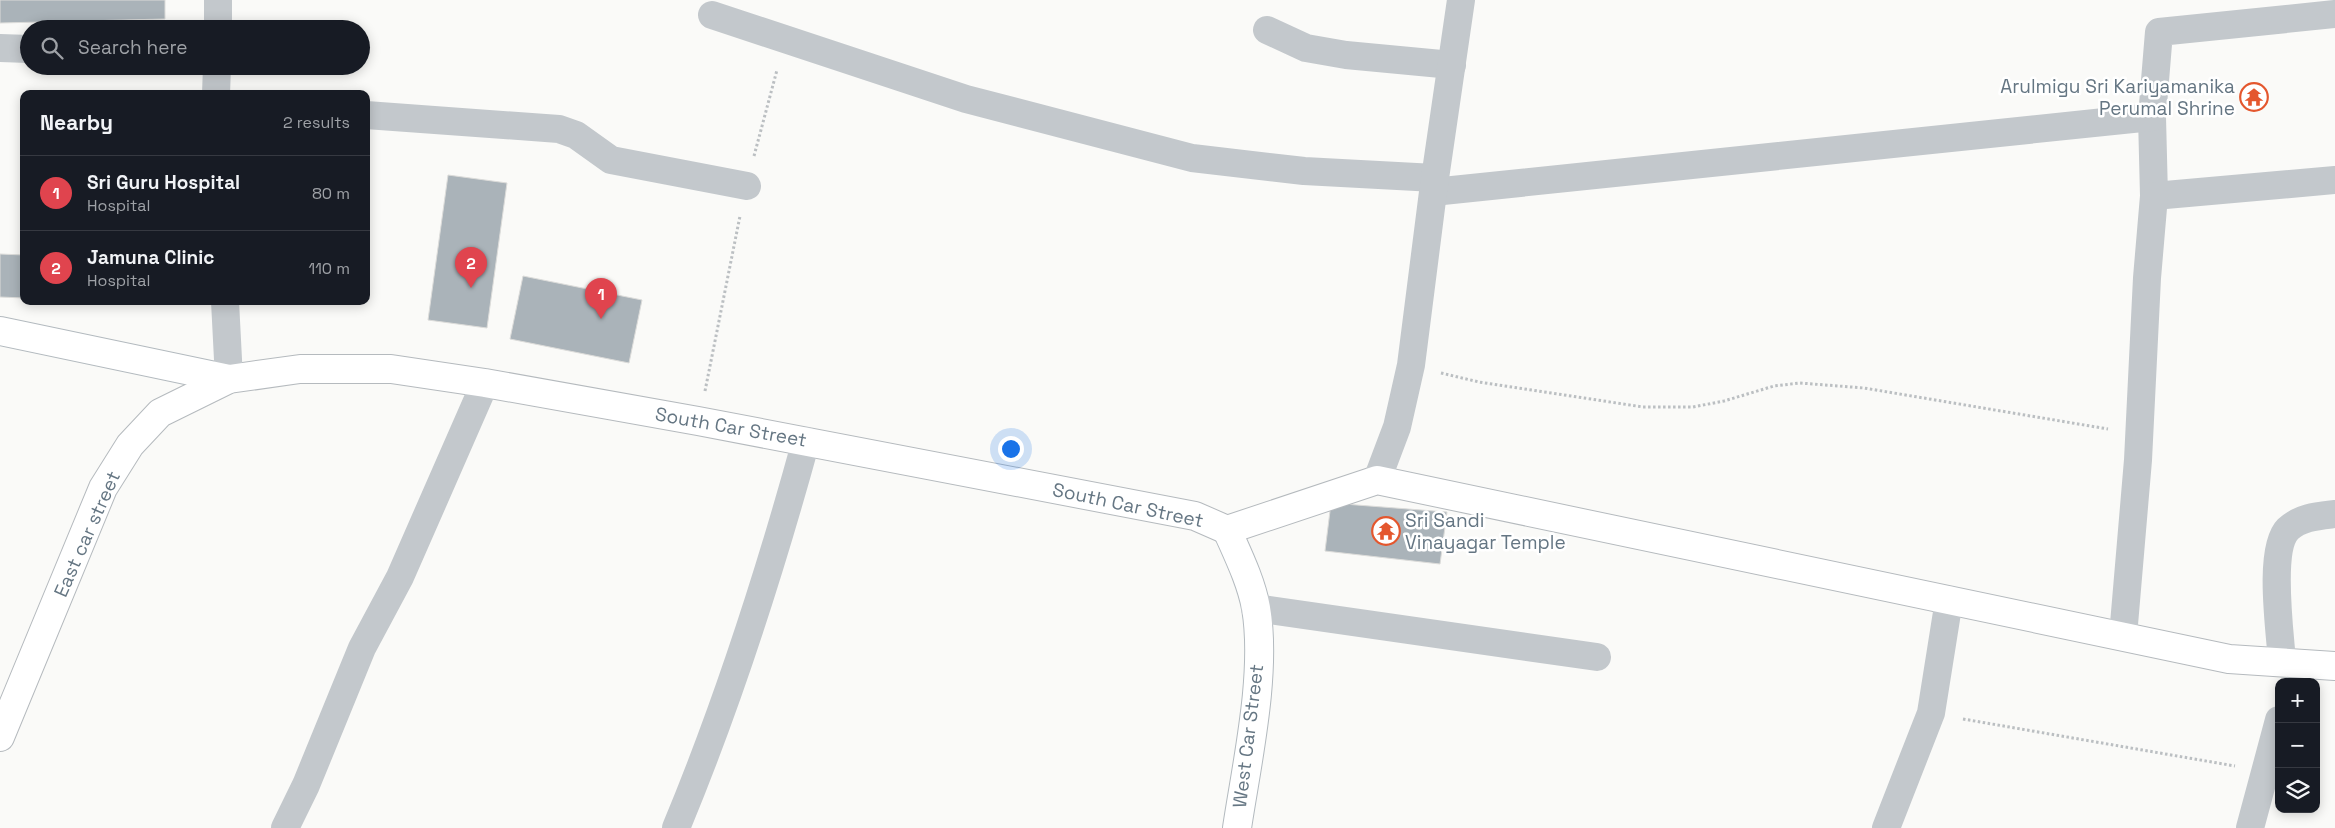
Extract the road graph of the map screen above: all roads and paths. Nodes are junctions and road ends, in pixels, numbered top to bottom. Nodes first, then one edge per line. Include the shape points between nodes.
1 (218, 0) edge
2 (1461, 0) edge
3 (712, 14) dead end
4 (2335, 14) edge
5 (218, 20) edge
6 (1267, 30) dead end
7 (785, 39) junction
8 (0, 48) edge
9 (20, 49) edge
10 (1452, 65) junction
11 (217, 75) edge
12 (216, 90) edge
13 (370, 115) edge
14 (2152, 117) junction
15 (2335, 180) edge
16 (1434, 185) junction
17 (746, 186) junction
18 (2154, 196) junction
19 (225, 305) edge
20 (0, 331) edge
21 (1412, 365) junction
22 (229, 379) junction
23 (485, 383) junction
24 (698, 421) junction
25 (2140, 435) junction
26 (806, 441) junction
27 (1377, 480) junction
28 (2335, 514) edge
29 (1227, 530) junction
30 (1948, 600) junction
31 (1256, 608) junction
32 (2123, 636) junction
33 (1596, 657) dead end
34 (2335, 666) edge
35 (2288, 669) edge
36 (1931, 713) junction
37 (2278, 723) edge
38 (0, 737) edge
39 (2265, 772) junction
40 (285, 828) edge
41 (676, 828) edge
42 (1237, 828) edge
43 (1886, 828) edge
44 (2250, 828) edge

1 - 5 street
2 - 10 street
3 - 7 street
4 - 14 street via 2159,32
6 - 10 street via 1306,48
7 - 16 street via 966,99 1192,158
7 - 17 path
8 - 9 street
10 - 16 street
11 - 12 street
13 - 17 street via 559,129 576,135 611,160
14 - 16 street
14 - 18 street
15 - 18 street
16 - 21 street
17 - 24 path
18 - 25 street
19 - 22 street
20 - 22 main road
21 - 25 path via 1478,382 1643,407 1693,407 1774,386 1800,383 1864,388
21 - 27 street via 1397,427
22 - 23 main road, South Car Street via 300,369 391,369
22 - 38 main road, East car street via 160,413 130,445 103,488
23 - 24 main road, South Car Street
23 - 40 street via 400,577 362,648
24 - 26 main road, South Car Street
25 - 32 street
26 - 29 main road, South Car Street via 1195,516
26 - 41 street via 709,749
27 - 29 main road
27 - 30 main road
28 - 35 street via 2299,521 2282,537 2277,574
29 - 31 main road, West Car Street
30 - 32 main road
30 - 36 street
31 - 33 street
31 - 42 main road, West Car Street via 1258,679
32 - 35 main road
34 - 35 main road
36 - 39 path
36 - 43 street
37 - 39 street
39 - 44 street

